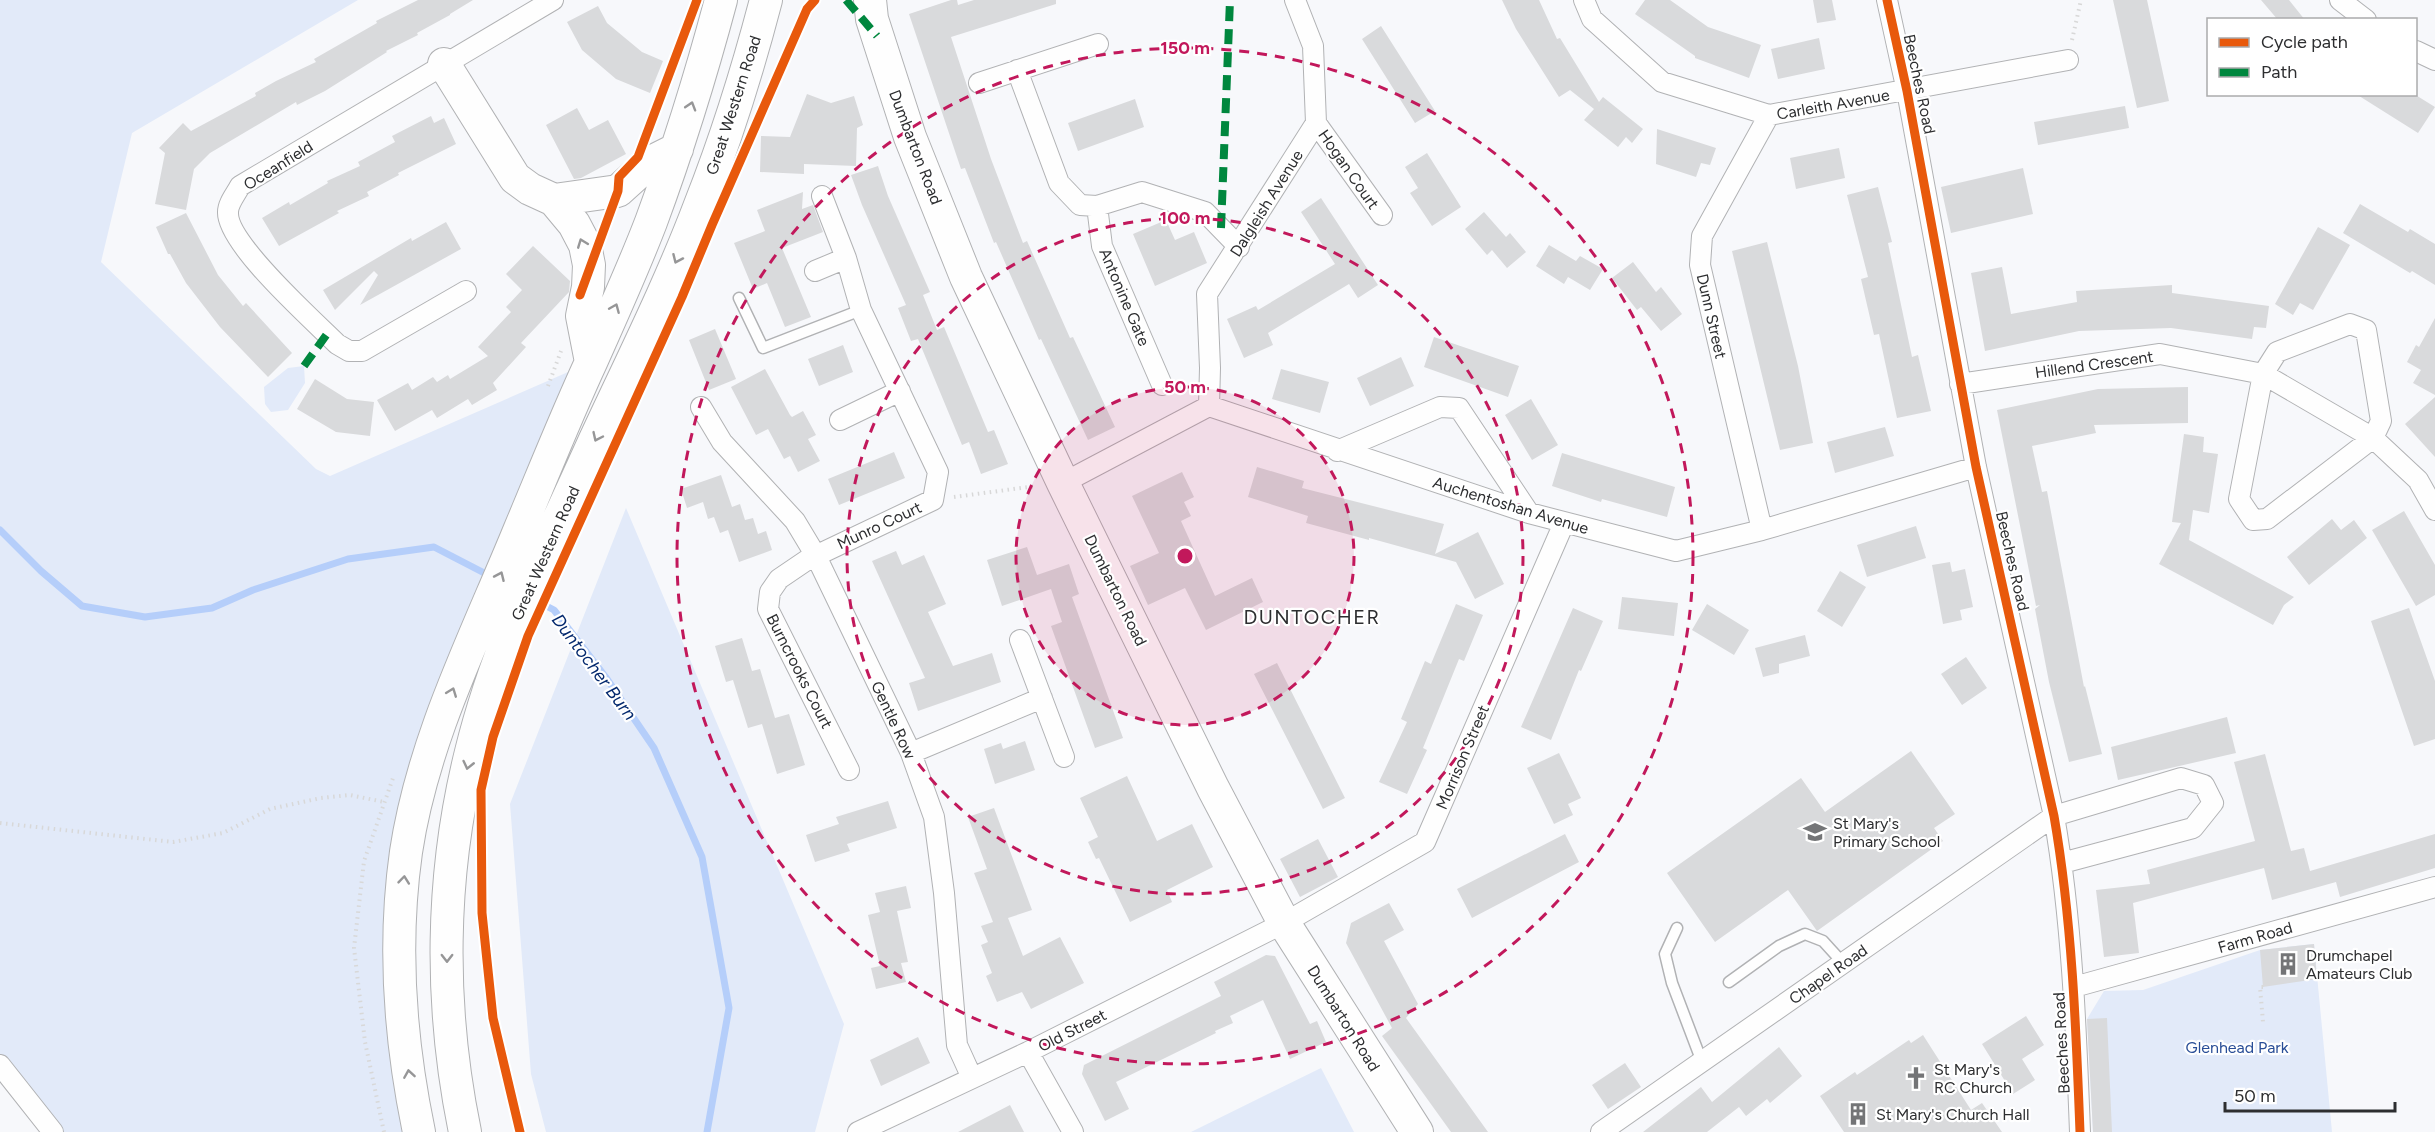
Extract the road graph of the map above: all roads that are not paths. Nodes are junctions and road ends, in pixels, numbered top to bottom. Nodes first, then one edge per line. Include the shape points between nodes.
1 (553, 0) edge
2 (721, 0) edge
3 (766, 0) edge
4 (790, 0) edge
5 (1295, 0) edge
6 (1584, 0) edge
7 (1887, 0) edge
8 (2340, 0) edge
9 (868, 6) edge
10 (2363, 18) edge
11 (1098, 44) dead end
12 (2417, 52) edge
13 (750, 54) junction
14 (2068, 60) road end
15 (2435, 60) edge
16 (444, 64) junction
17 (1017, 70) junction
18 (979, 83) dead end
19 (1907, 91) junction
20 (1769, 115) junction
21 (1316, 123) junction
22 (677, 149) junction
23 (822, 196) dead end
24 (554, 200) junction
25 (1097, 206) junction
26 (1382, 215) dead end
27 (1239, 247) junction
28 (846, 258) junction
29 (815, 271) dead end
30 (466, 291) dead end
31 (739, 298) dead end
32 (861, 310) junction
33 (591, 362) junction
34 (2263, 374) junction
35 (1960, 384) junction
36 (1162, 385) dead end
37 (900, 391) junction
38 (1209, 406) junction
39 (701, 407) dead end
40 (840, 420) dead end
41 (2373, 438) junction
42 (1337, 451) junction
43 (1976, 467) junction
44 (1063, 483) junction
45 (2435, 510) edge
46 (1528, 513) junction
47 (1564, 523) junction
48 (1762, 530) junction
49 (816, 556) junction
50 (1020, 640) dead end
51 (1042, 698) junction
52 (910, 753) junction
53 (1064, 757) dead end
54 (849, 770) dead end
55 (2054, 816) junction
56 (2062, 863) junction
57 (2435, 887) edge
58 (1284, 923) junction
59 (1677, 928) dead end
60 (1843, 963) junction
61 (1729, 982) dead end
62 (2074, 987) junction
63 (1028, 1052) junction
64 (1702, 1062) junction
65 (0, 1065) edge
66 (972, 1078) junction
67 (53, 1132) edge
68 (419, 1132) edge
69 (465, 1132) edge
70 (858, 1132) edge
71 (1073, 1132) edge
72 (1417, 1132) edge
73 (1601, 1132) edge
74 (2080, 1132) edge

1 - 16 street, Oceanfield
22 -> 2 main road, Great Western Road
3 - 13 main road, Great Western Road
4 - 13 main road
5 - 21 street via 1313,46
6 - 20 street, Carleith Avenue via 1592,19 1662,82
7 - 19 street, Beeches Road
8 - 10 street
9 - 44 main road, Dumbarton Road via 910,137 966,277
11 - 17 street
12 - 15 street
13 -> 69 main road, Great Western Road via 700,205 512,629 471,750 455,829 446,929 456,1081
14 - 19 street, Carleith Avenue
16 - 24 main road via 515,178
16 - 30 street, Oceanfield via 240,186 228,212 233,229 268,276 337,344 349,351 362,351
17 - 18 street
17 - 25 street via 1059,183 1080,205
19 - 20 street, Carleith Avenue
19 - 35 street, Beeches Road
20 - 48 street, Dunn Street via 1702,236 1701,265
21 - 26 street, Hogan Court
21 - 27 street, Dalgleish Avenue
22 - 24 main road via 649,163 618,191
33 -> 22 main road, Great Western Road via 650,225
23 - 28 street, Munro Court
33 -> 24 main road via 582,316 588,287 587,255 574,224
25 - 27 street via 1142,192 1205,212
25 - 36 street, Antonine Gate via 1102,246
27 - 38 street, Dalgleish Avenue via 1208,294
28 - 29 street
28 - 32 street, Munro Court
31 - 32 lane via 763,348
32 - 37 street, Munro Court
68 -> 33 main road, Great Western Road via 402,1013 402,902 406,851 418,795 434,738 480,619
34 - 35 street, Hillend Crescent via 2160,354
34 - 41 street, Hillend Crescent
34 - 41 street via 2277,352 2350,324 2366,330 2381,421
34 - 41 street via 2239,499 2253,520 2267,519
35 - 43 street, Beeches Road
37 - 40 street
37 - 49 street, Munro Court via 938,472 933,500
38 - 42 street, Auchentoshan Avenue
38 - 44 street
39 - 49 street, Gentle Row via 722,442 795,521
41 - 45 street, Hillend Crescent via 2418,480
42 - 46 street, Auchentoshan Avenue
42 - 46 street via 1440,406 1459,408
43 - 48 street, Auchentoshan Avenue
43 - 55 street, Beeches Road
44 - 58 main road, Dumbarton Road
46 - 47 street, Auchentoshan Avenue
47 - 48 street, Auchentoshan Avenue via 1676,550
47 - 58 street, Morrison Street via 1425,842
49 - 52 street, Gentle Row
49 - 54 street, Burncrooks Court via 779,579 770,592 768,609
50 - 51 street
51 - 52 street
51 - 53 street
52 - 66 street, Gentle Row via 934,817 957,1044
55 - 56 street, Beeches Road
55 - 56 street, Chapel Road via 2181,778 2204,785 2213,803 2193,828
55 - 60 street, Chapel Road
56 - 62 street, Beeches Road
57 - 62 street, Farm Road
58 - 63 street, Old Street
58 - 72 main road, Dumbarton Road
59 - 64 lane via 1665,954
60 - 61 lane via 1823,941 1805,934 1779,946
60 - 64 street, Chapel Road
62 - 74 street, Beeches Road
63 - 66 street, Old Street
63 - 71 street
64 - 73 street, Chapel Road
65 - 67 street
66 - 70 street, Old Street

